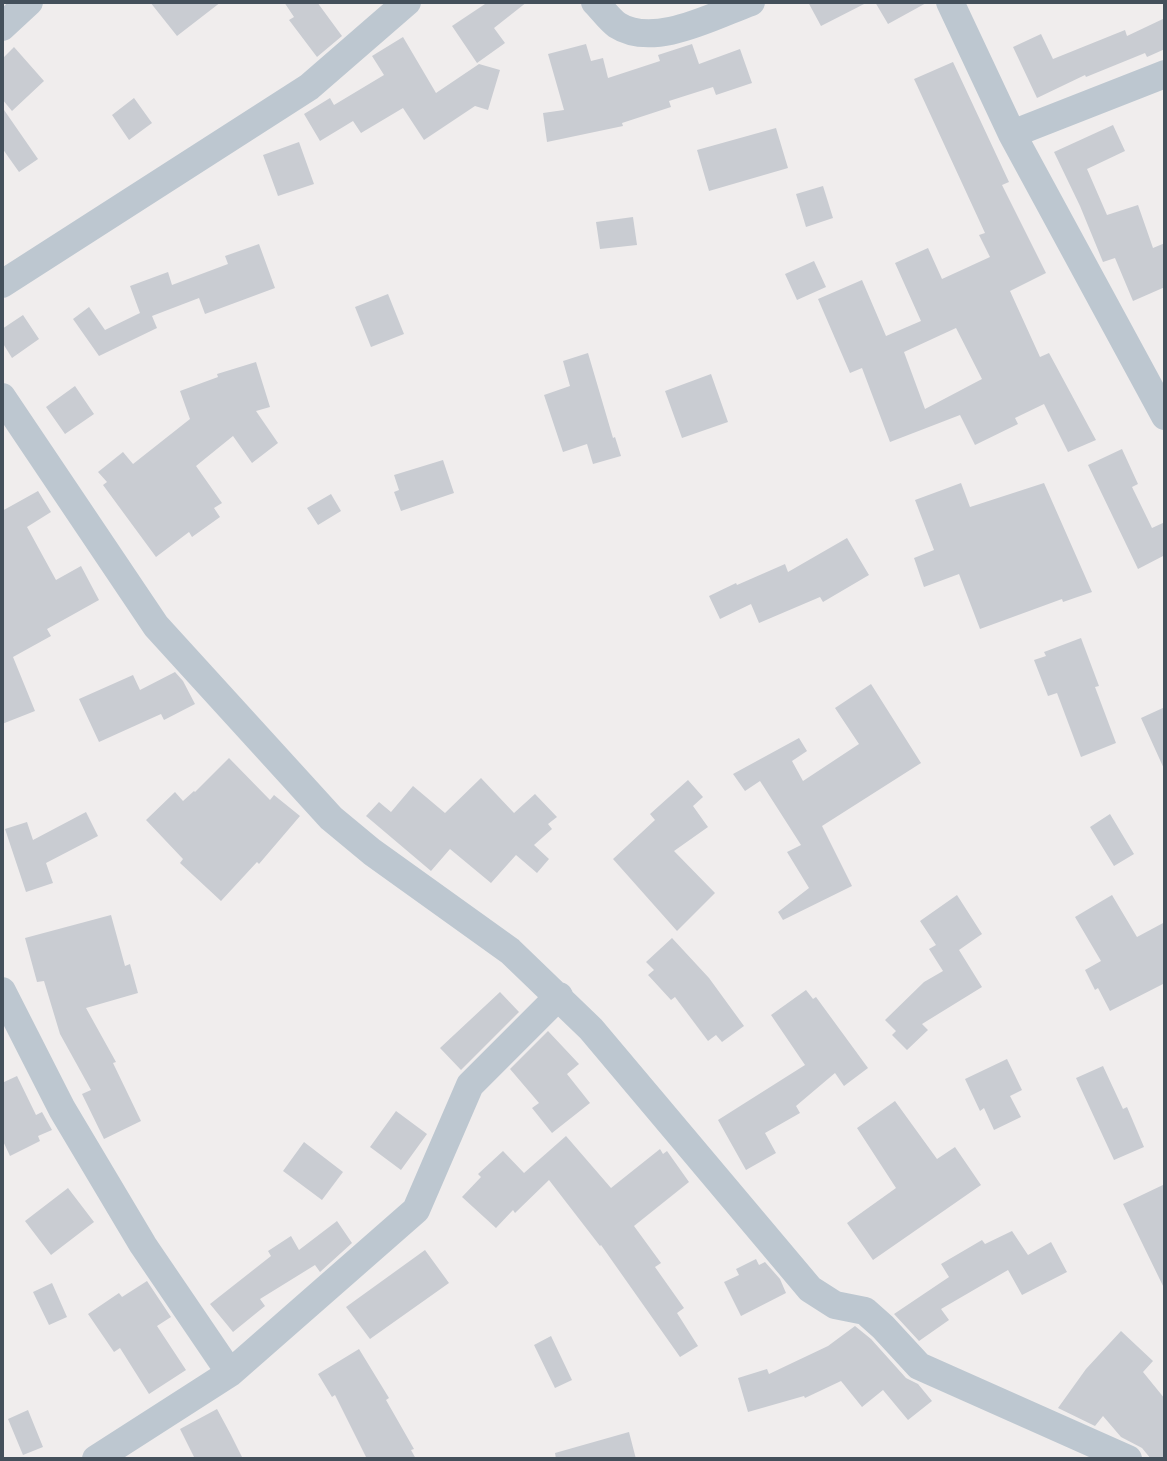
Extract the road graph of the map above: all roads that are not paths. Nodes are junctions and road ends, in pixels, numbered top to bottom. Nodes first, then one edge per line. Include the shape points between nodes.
1 (29, 2) edge
2 (407, 2) edge
3 (595, 2) edge
4 (751, 2) edge
5 (952, 3) edge
6 (2, 27) edge
7 (1165, 74) edge
8 (1012, 134) junction
9 (2, 284) edge
10 (1152, 368) edge
11 (2, 397) edge
12 (1165, 416) edge
13 (2, 991) edge
14 (559, 996) junction
15 (230, 1373) junction
16 (96, 1459) edge
17 (1128, 1459) edge

1 - 6 street
2 - 9 street via 309,87
3 - 4 street via 618,26 651,35
5 - 8 street
7 - 8 street
8 - 10 street
10 - 12 street
11 - 14 street via 156,626 331,818 510,951
13 - 15 street via 62,1109 127,1218
14 - 15 street via 470,1085 416,1210
14 - 17 street via 810,1289 835,1305 865,1311 919,1366
15 - 16 street

